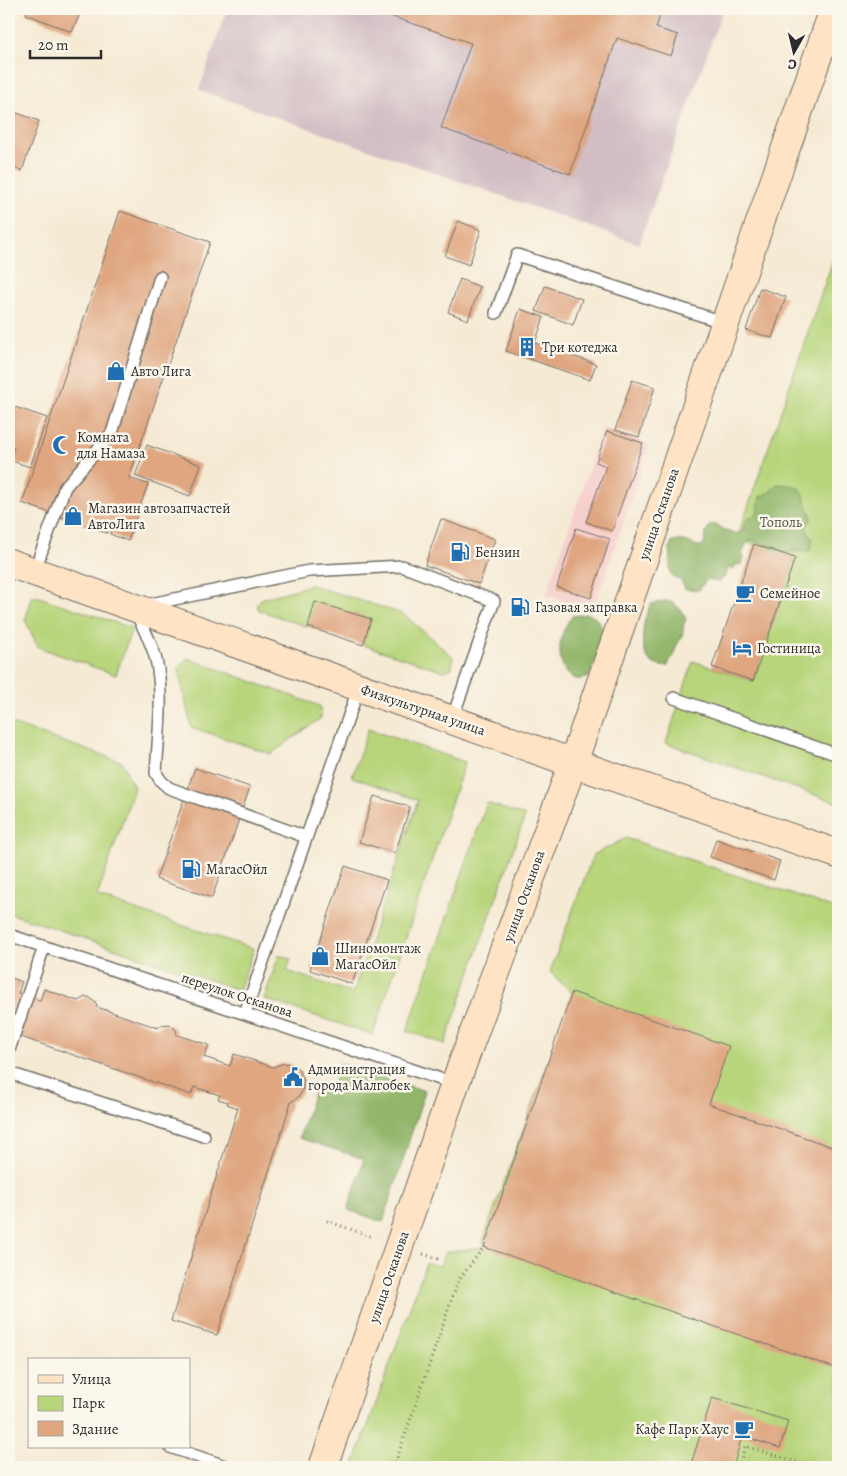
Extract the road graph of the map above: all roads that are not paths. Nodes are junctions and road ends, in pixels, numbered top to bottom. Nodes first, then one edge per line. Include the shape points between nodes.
1 (834, 21) edge
2 (160, 277) dead end
3 (496, 313) dead end
4 (725, 323) junction
5 (21, 568) edge
6 (134, 608) junction
7 (359, 687) junction
8 (674, 698) dead end
9 (452, 719) junction
10 (838, 755) edge
11 (573, 763) junction
12 (306, 837) junction
13 (838, 854) edge
14 (9, 935) edge
15 (44, 947) junction
16 (245, 1013) junction
17 (9, 1050) edge
18 (9, 1073) edge
19 (455, 1084) junction
20 (204, 1136) dead end
21 (173, 1448) edge
22 (228, 1467) edge
23 (323, 1467) edge

1 - 4 street, улица Осканова
2 - 5 lane via 112,433 64,487
3 - 4 lane via 517,255
4 - 11 street, улица Осканова
5 - 6 street, Физкультурная улица
6 - 7 street, Физкультурная улица
6 - 9 lane via 309,571 402,566 494,601
6 - 12 lane via 158,668 160,695 156,773 161,782 169,788
7 - 9 street, Физкультурная улица
7 - 12 lane
8 - 10 lane
9 - 11 street, Физкультурная улица
11 - 13 street, Физкультурная улица
11 - 19 street, улица Осканова
12 - 16 lane
14 - 15 lane, переулок Осканова
15 - 16 lane, переулок Осканова
15 - 17 lane
16 - 19 lane, переулок Осканова
18 - 20 lane
19 - 23 street, улица Осканова
21 - 22 lane

